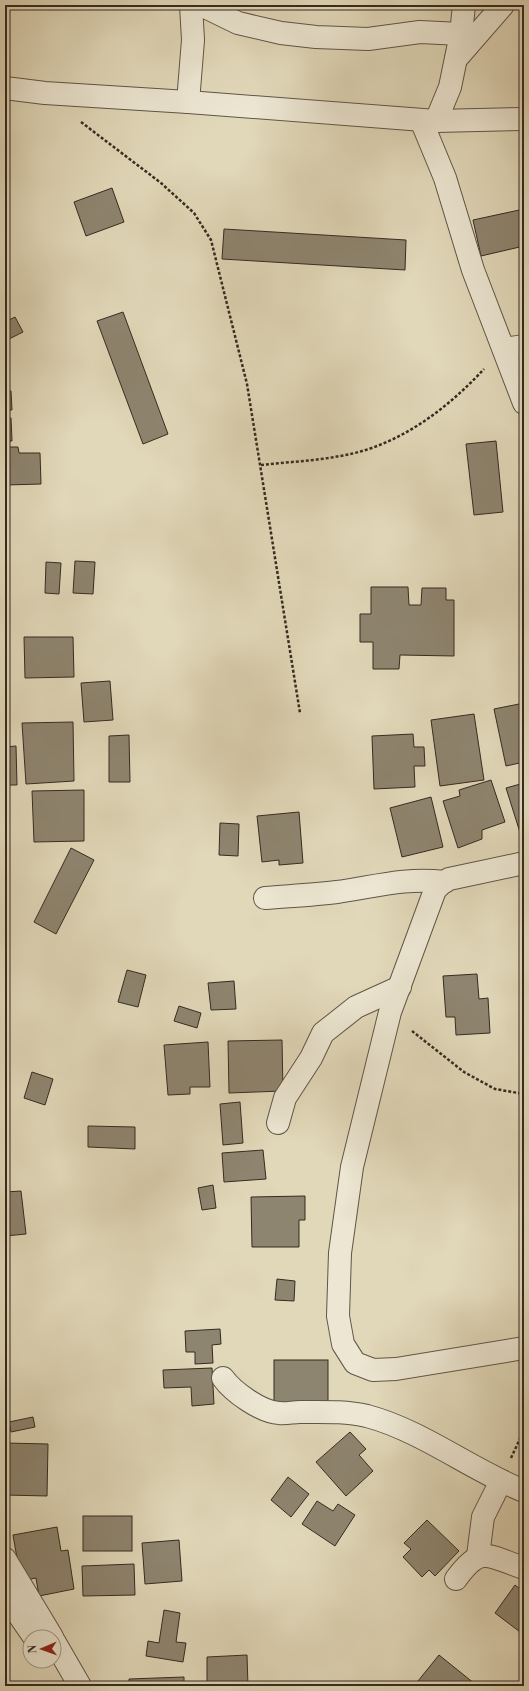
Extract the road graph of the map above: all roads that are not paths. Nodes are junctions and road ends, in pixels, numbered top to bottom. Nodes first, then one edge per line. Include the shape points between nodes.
1 (191, 5) edge
2 (201, 5) edge
3 (464, 5) edge
4 (503, 5) edge
5 (461, 34) junction
6 (455, 60) junction
7 (5, 88) edge
8 (188, 102) junction
9 (524, 119) edge
10 (429, 121) junction
11 (514, 347) edge
12 (524, 403) edge
13 (524, 863) edge
14 (444, 882) junction
15 (266, 898) dead end
16 (400, 987) junction
17 (278, 1122) dead end
18 (524, 1348) edge
19 (223, 1378) dead end
20 (501, 1480) junction
21 (524, 1491) edge
22 (478, 1556) junction
23 (5, 1559) edge
24 (524, 1568) edge
25 (456, 1579) dead end
26 (5, 1595) edge
27 (28, 1629) edge
28 (47, 1629) edge
29 (62, 1655) edge
30 (53, 1669) edge
31 (64, 1686) edge
32 (80, 1686) edge

1 - 8 street via 193,40
2 - 5 street via 238,23 281,33 368,39 420,32
3 - 5 street
4 - 6 street
5 - 6 street
6 - 10 street via 450,87
7 - 8 street via 45,94
8 - 10 street
9 - 10 street
10 - 11 street via 473,270
11 - 12 street
13 - 14 street
14 - 15 street via 412,880 337,892
14 - 16 street via 435,890
16 - 17 street via 356,1007 323,1033 311,1058 285,1098
16 - 18 street via 390,1012 352,1167 340,1253 338,1316 343,1344 355,1363 373,1370 396,1369
19 - 20 street via 230,1386 261,1407 278,1414 349,1412 368,1417 442,1448
20 - 21 street
20 - 22 street via 483,1517
22 - 24 street via 498,1558
22 - 25 street
23 - 28 street
26 - 27 street
29 - 32 street
30 - 31 street

